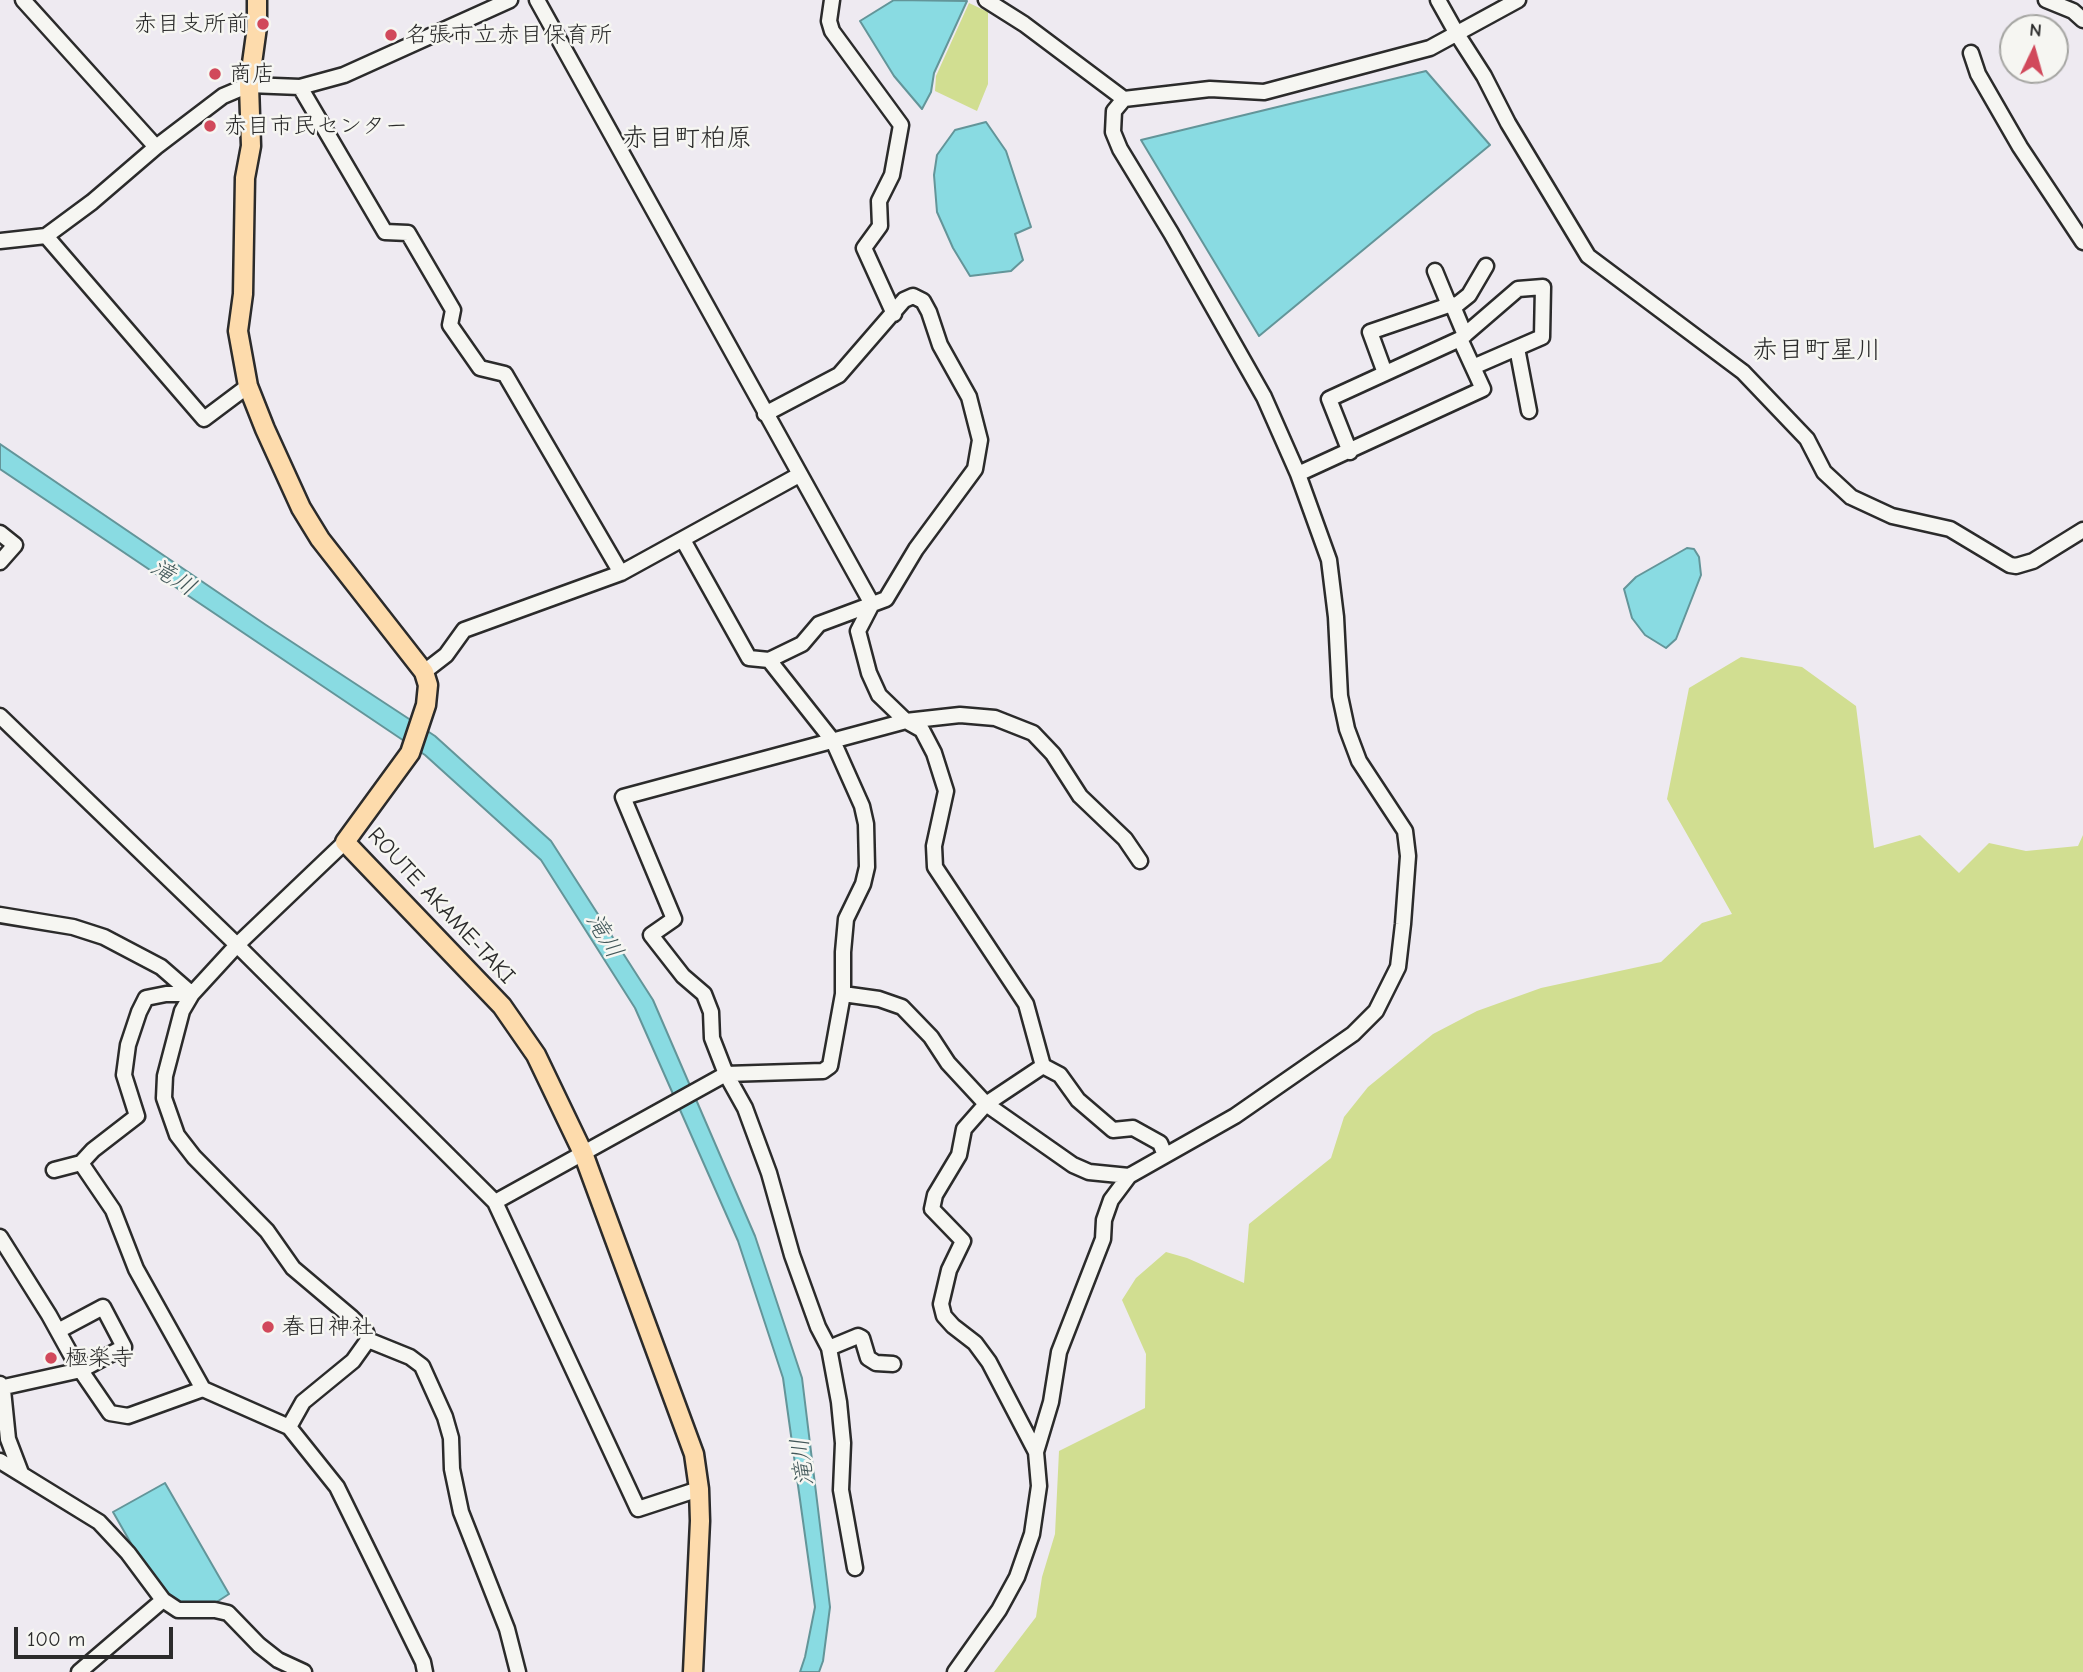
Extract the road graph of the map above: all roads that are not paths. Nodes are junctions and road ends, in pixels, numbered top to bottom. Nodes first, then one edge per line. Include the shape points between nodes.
1 (23, 0) edge
2 (257, 0) edge
3 (510, 0) edge
4 (537, 0) edge
5 (832, 0) edge
6 (985, 0) edge
7 (1438, 0) edge
8 (1518, 0) edge
9 (2046, 0) edge
10 (2083, 20) edge
11 (1457, 34) junction
12 (1971, 53) dead end
13 (249, 85) junction
14 (300, 88) junction
15 (1124, 99) junction
16 (156, 147) junction
17 (46, 236) junction
18 (3, 238) edge
19 (2083, 242) edge
20 (1486, 266) dead end
21 (1435, 271) dead end
22 (1452, 306) junction
23 (894, 314) junction
24 (1463, 337) junction
25 (1517, 348) junction
26 (1473, 367) junction
27 (1385, 373) junction
28 (247, 386) junction
29 (1528, 411) dead end
30 (765, 414) junction
31 (1350, 452) junction
32 (1298, 474) junction
33 (799, 475) junction
34 (2083, 530) edge
35 (0, 533) edge
36 (683, 540) junction
37 (0, 562) edge
38 (621, 573) junction
39 (872, 604) junction
40 (769, 660) junction
41 (424, 672) junction
42 (0, 716) edge
43 (906, 721) junction
44 (833, 741) junction
45 (345, 842) junction
46 (1140, 861) dead end
47 (0, 915) edge
48 (237, 945) junction
49 (192, 994) junction
50 (843, 994) junction
51 (1043, 1066) junction
52 (720, 1079) junction
53 (986, 1104) junction
54 (583, 1153) junction
55 (1165, 1155) junction
56 (81, 1163) junction
57 (54, 1170) dead end
58 (1129, 1176) junction
59 (495, 1202) junction
60 (0, 1237) edge
61 (58, 1331) junction
62 (368, 1340) junction
63 (829, 1348) junction
64 (893, 1364) dead end
65 (81, 1370) junction
66 (1, 1386) edge
67 (203, 1389) junction
68 (289, 1426) junction
69 (1036, 1452) junction
70 (0, 1461) edge
71 (21, 1473) junction
72 (699, 1489) junction
73 (855, 1568) dead end
74 (163, 1600) junction
75 (79, 1672) edge
76 (304, 1672) edge
77 (425, 1672) edge
78 (518, 1672) edge
79 (693, 1672) edge
80 (955, 1672) edge

1 - 16 street
2 - 13 main road
3 - 14 street via 344,75
4 - 30 street
5 - 23 street via 832,31 901,125 891,175 879,201 880,226 864,248
6 - 15 street
7 - 11 street
8 - 11 street
9 - 10 street
11 - 15 street via 1430,48 1264,92 1210,89
11 - 34 street via 1588,256 1743,372 1807,439 1824,472 1851,497 1892,516 1950,529 2016,566 2033,561
12 - 19 street via 2014,136
13 - 14 street
13 - 16 street via 223,96
13 - 28 main road via 251,146 245,178 238,331
14 - 38 street via 385,232 408,233 453,310 450,325 480,368 505,374
15 - 32 street via 1114,111 1113,132 1120,149 1264,397
16 - 17 street
17 - 18 street
17 - 28 street via 204,419
20 - 22 street via 1469,295
21 - 22 street
22 - 24 street
22 - 27 street via 1370,332
23 - 30 street via 839,375
23 - 39 street via 904,300 913,296 923,301 940,345 969,397 980,440 975,469 886,599
24 - 25 street via 1518,289 1543,287 1542,337
24 - 26 street
24 - 27 street
25 - 26 street
25 - 29 street
26 - 31 street via 1483,389
27 - 31 street via 1329,399
28 - 41 main road via 301,508 320,539
30 - 33 street
31 - 32 street
32 - 55 street via 1329,560 1347,729 1359,761 1405,831 1408,856 1398,967 1376,1011 1353,1034 1235,1116
33 - 36 street
33 - 39 street
35 - 37 street via 15,545
36 - 38 street
36 - 40 street via 749,658
38 - 41 street via 464,630 446,655
39 - 40 street via 819,624 802,644
39 - 43 street via 858,631 869,674 879,695
40 - 44 street
41 - 45 main road, ROUTE AKAME-TAKI via 426,705 410,753
42 - 48 street
43 - 44 street
43 - 46 street via 960,715 995,718 1033,733 1080,796 1125,839
43 - 51 street via 922,730 946,791 934,846 935,867 1026,1004
44 - 50 street via 866,824 867,867 846,919
44 - 52 street via 623,797 674,919 651,936 704,994 711,1012
45 - 48 street
45 - 54 main road, ROUTE AKAME-TAKI via 502,1006 536,1055
47 - 49 street via 104,937 162,967
48 - 49 street
48 - 59 street
49 - 56 street via 146,998 128,1045 124,1075 137,1116
49 - 62 street via 182,1011 165,1076 164,1098 177,1135 267,1231 293,1268 351,1317
50 - 52 street via 830,1066 823,1071
50 - 53 street via 902,1007
51 - 53 street
51 - 55 street via 1060,1075 1078,1100 1112,1130 1133,1128 1160,1143
52 - 54 street
52 - 63 street via 745,1108 792,1255
53 - 58 street via 1073,1165 1089,1172
53 - 69 street via 964,1129 959,1155 935,1195 932,1209 963,1241 949,1270 941,1304 953,1326 975,1343 989,1362
54 - 59 street
54 - 72 main road, ROUTE AKAME-TAKI via 694,1454
55 - 58 street
56 - 57 street
56 - 67 street via 114,1210 136,1269
58 - 69 street via 1111,1200 1103,1239 1059,1352
59 - 72 street via 638,1509
60 - 61 street
61 - 65 street
61 - 65 street via 103,1307 124,1347
62 - 68 street via 353,1361 303,1402
62 - 78 street via 422,1366 445,1417 461,1512 507,1629
63 - 64 street via 858,1336 868,1358
63 - 73 street via 843,1443 841,1490
65 - 66 street
65 - 67 street via 110,1413 117,1416
66 - 71 street via 8,1439
67 - 68 street
68 - 77 street via 337,1487
69 - 80 street via 1036,1510 1017,1577
70 - 71 street
71 - 74 street via 99,1522
72 - 79 main road, ROUTE AKAME-TAKI
74 - 75 street
74 - 76 street via 178,1611 228,1613 259,1646

